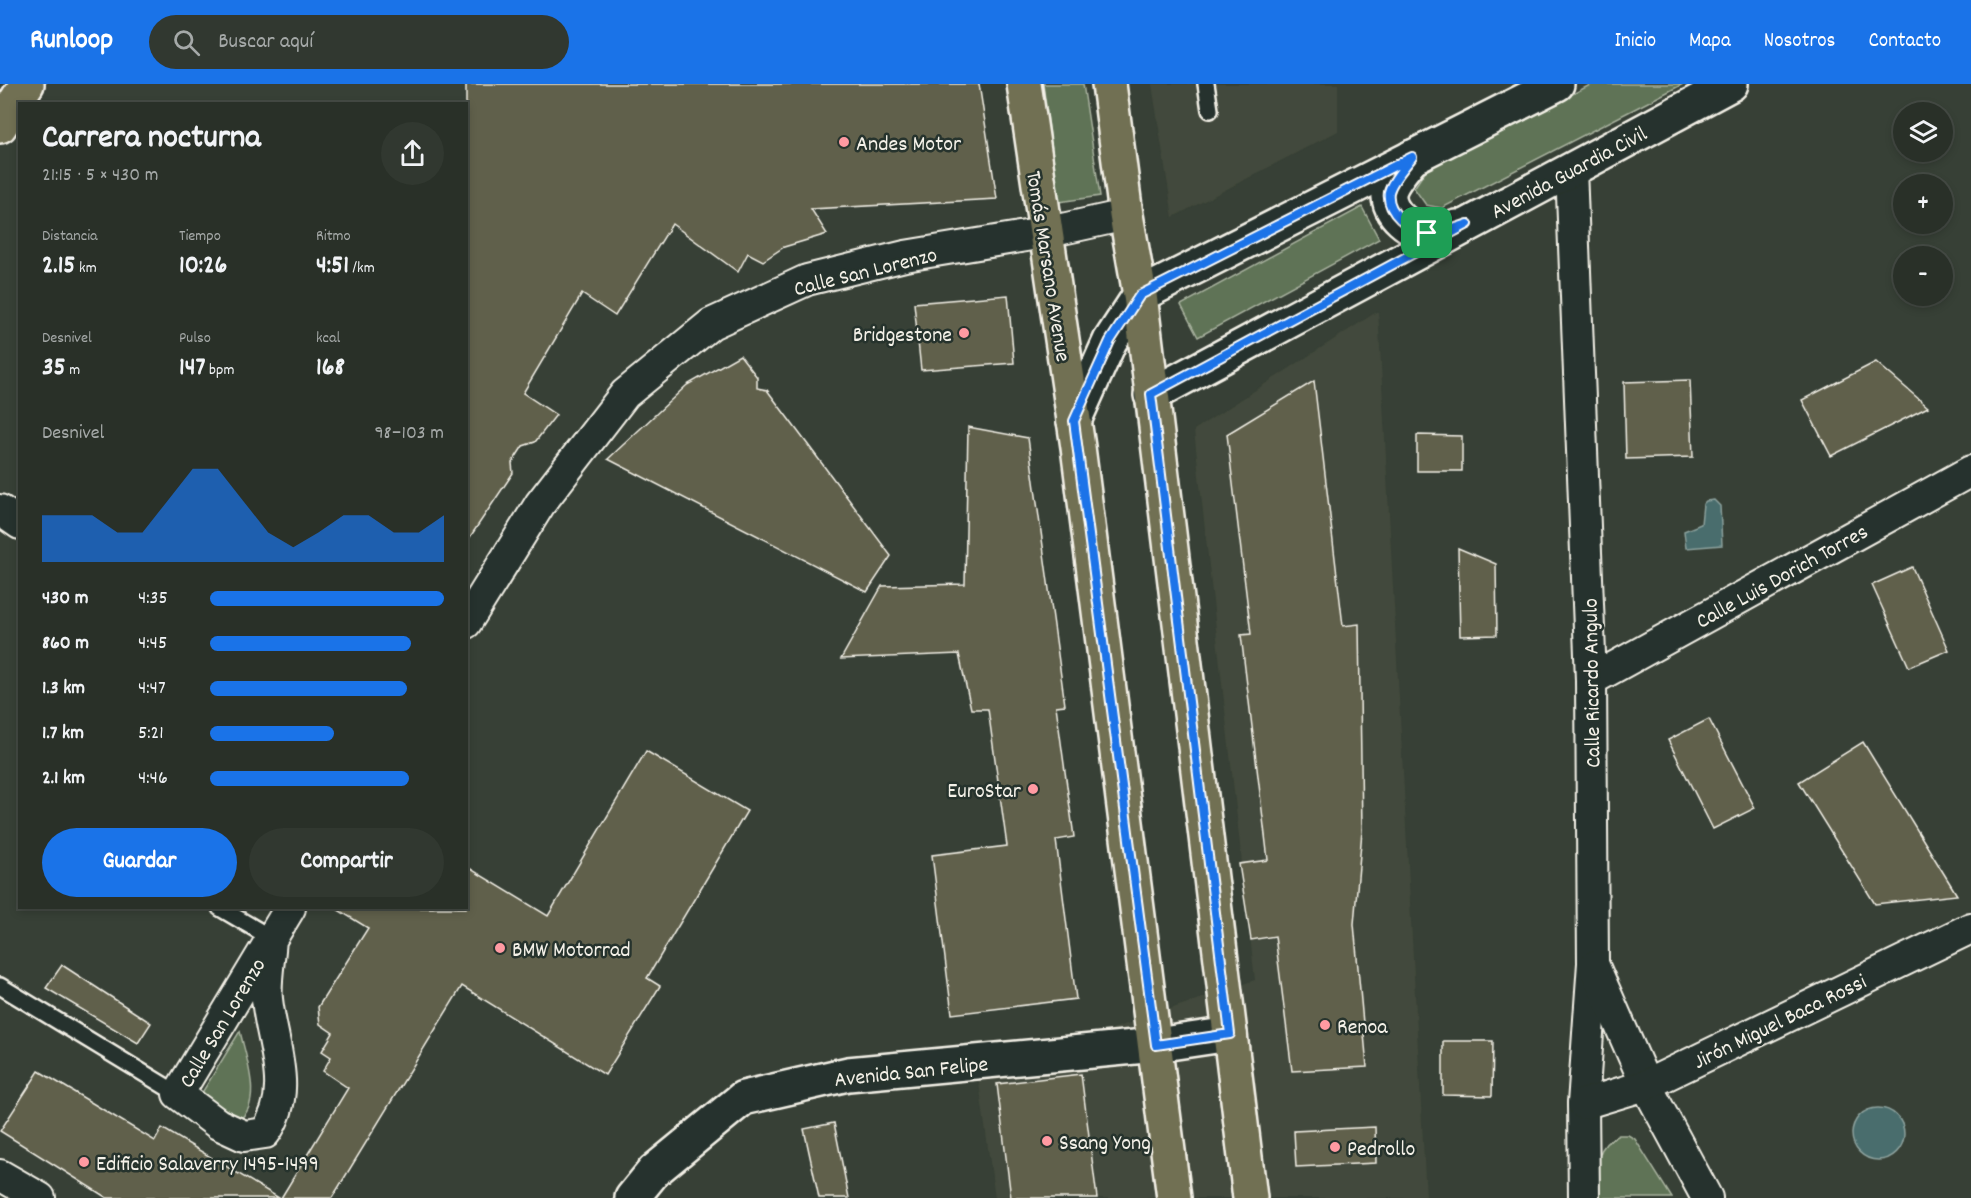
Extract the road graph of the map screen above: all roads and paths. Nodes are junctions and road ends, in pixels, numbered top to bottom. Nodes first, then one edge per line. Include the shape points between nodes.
1 (27, 84) edge
2 (1023, 84) edge
3 (1109, 84) edge
4 (1206, 84) edge
5 (1557, 84) edge
6 (1731, 84) edge
7 (1210, 110) dead end
8 (0, 126) edge
9 (1412, 157) junction
10 (1571, 169) junction
11 (1126, 215) junction
12 (1468, 224) junction
13 (1044, 233) junction
14 (1140, 295) junction
15 (1151, 394) junction
16 (1074, 421) junction
17 (1971, 471) edge
18 (0, 510) edge
19 (18, 523) edge
20 (468, 620) edge
21 (1591, 680) junction
22 (222, 909) edge
23 (289, 909) edge
24 (1971, 927) edge
25 (271, 938) junction
26 (1593, 963) junction
27 (0, 986) edge
28 (1230, 1034) junction
29 (1156, 1045) junction
30 (1646, 1085) junction
31 (178, 1094) junction
32 (1583, 1104) junction
33 (0, 1175) edge
34 (40, 1198) edge
35 (632, 1198) edge
36 (1174, 1198) edge
37 (1250, 1198) edge
38 (1584, 1198) edge
39 (1707, 1198) edge

1 - 8 main road
2 - 13 main road, Tomás Marsano Avenue
3 - 11 main road
4 - 7 lane
5 - 9 main road
6 - 10 main road, Avenida Guardia Civil
9 - 12 main road via 1389,191 1396,215 1427,233
9 - 14 main road
10 - 12 main road, Avenida Guardia Civil
10 - 21 street, Calle Ricardo Angulo
11 - 13 street, Calle San Lorenzo
11 - 14 main road
12 - 15 main road, Avenida Guardia Civil
13 - 16 main road, Tomás Marsano Avenue
13 - 20 street, Calle San Lorenzo via 905,256 807,280 711,324 625,394 540,504
14 - 15 main road
14 - 16 main road via 1110,341
15 - 28 main road
16 - 29 main road, Tomás Marsano Avenue
17 - 21 street, Calle Luis Dorich Torres
18 - 19 street
21 - 26 street, Calle Ricardo Angulo
22 - 25 lane
23 - 25 street, Calle San Lorenzo
24 - 30 street, Jirón Miguel Baca Rossi
25 - 31 street, Calle San Lorenzo
25 - 31 street, Calle San Lorenzo via 266,996 280,1072 276,1117 265,1133 244,1136 218,1124
26 - 30 street
26 - 32 street, Calle Ricardo Angulo
27 - 31 lane
28 - 29 main road, Avenida San Felipe
28 - 37 main road
29 - 35 main road, Avenida San Felipe via 848,1074 743,1098 654,1171
29 - 36 main road, Tomás Marsano Avenue
30 - 32 street, Jirón Miguel Baca Rossi
30 - 39 street
32 - 38 street, Calle Ricardo Angulo
33 - 34 street

